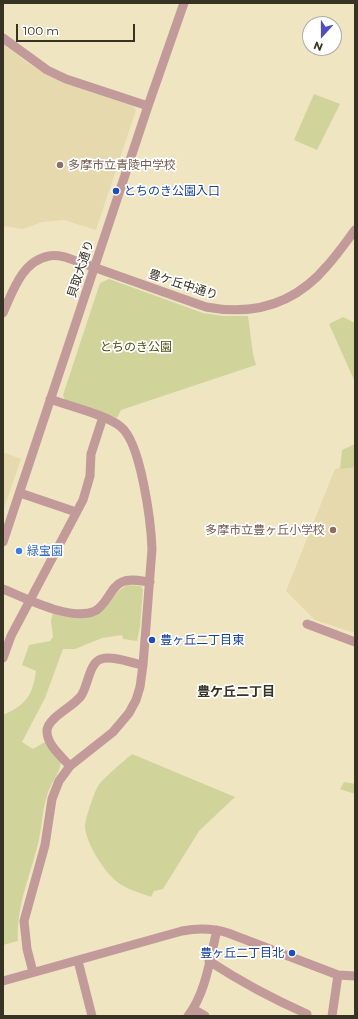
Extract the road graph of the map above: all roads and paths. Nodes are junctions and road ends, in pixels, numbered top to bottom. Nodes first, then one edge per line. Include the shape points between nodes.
1 (184, 3) edge
2 (3, 38) edge
3 (148, 106) junction
4 (355, 230) edge
5 (94, 267) junction
6 (3, 313) edge
7 (50, 399) junction
8 (103, 417) junction
9 (20, 493) junction
10 (76, 512) junction
11 (3, 542) edge
12 (150, 582) junction
13 (3, 589) edge
14 (30, 599) junction
15 (307, 624) dead end
16 (355, 642) edge
17 (3, 658) edge
18 (143, 666) junction
19 (70, 766) junction
20 (217, 930) junction
21 (78, 961) junction
22 (209, 962) junction
23 (33, 972) junction
24 (338, 975) junction
25 (355, 976) edge
26 (3, 981) edge
27 (190, 1013) edge
28 (92, 1016) edge
29 (205, 1016) edge
30 (307, 1016) edge
31 (332, 1016) edge

1 - 3 street, 貝取大通り
2 - 3 street via 47,70 66,79
3 - 5 street, 貝取大通り
4 - 5 street, 豊ケ丘中通り via 310,284 281,302 264,308 226,311 206,307
5 - 6 street, 豊ケ丘中通り via 65,257 50,256 37,260 26,268
5 - 7 street, 貝取大通り
7 - 8 street
7 - 9 street, 貝取大通り
8 - 10 street via 91,454 83,500
8 - 12 street via 122,427 134,447 152,530
9 - 10 street
9 - 11 street, 貝取大通り
10 - 14 street
12 - 14 street via 121,582 104,604 95,611 83,613 66,613
12 - 18 street
13 - 14 street
14 - 17 street via 10,636
15 - 16 street
18 - 19 street via 140,687 129,713 113,732
18 - 19 street via 109,658 95,662 82,695 50,723 47,729 49,741
19 - 23 street via 52,799 45,845 24,921
20 - 21 street via 199,928 182,931
20 - 22 street
20 - 24 street
21 - 23 street
21 - 28 street
22 - 27 street via 200,996
22 - 30 street via 238,981
23 - 26 street
24 - 25 street
24 - 31 street
27 - 29 street

